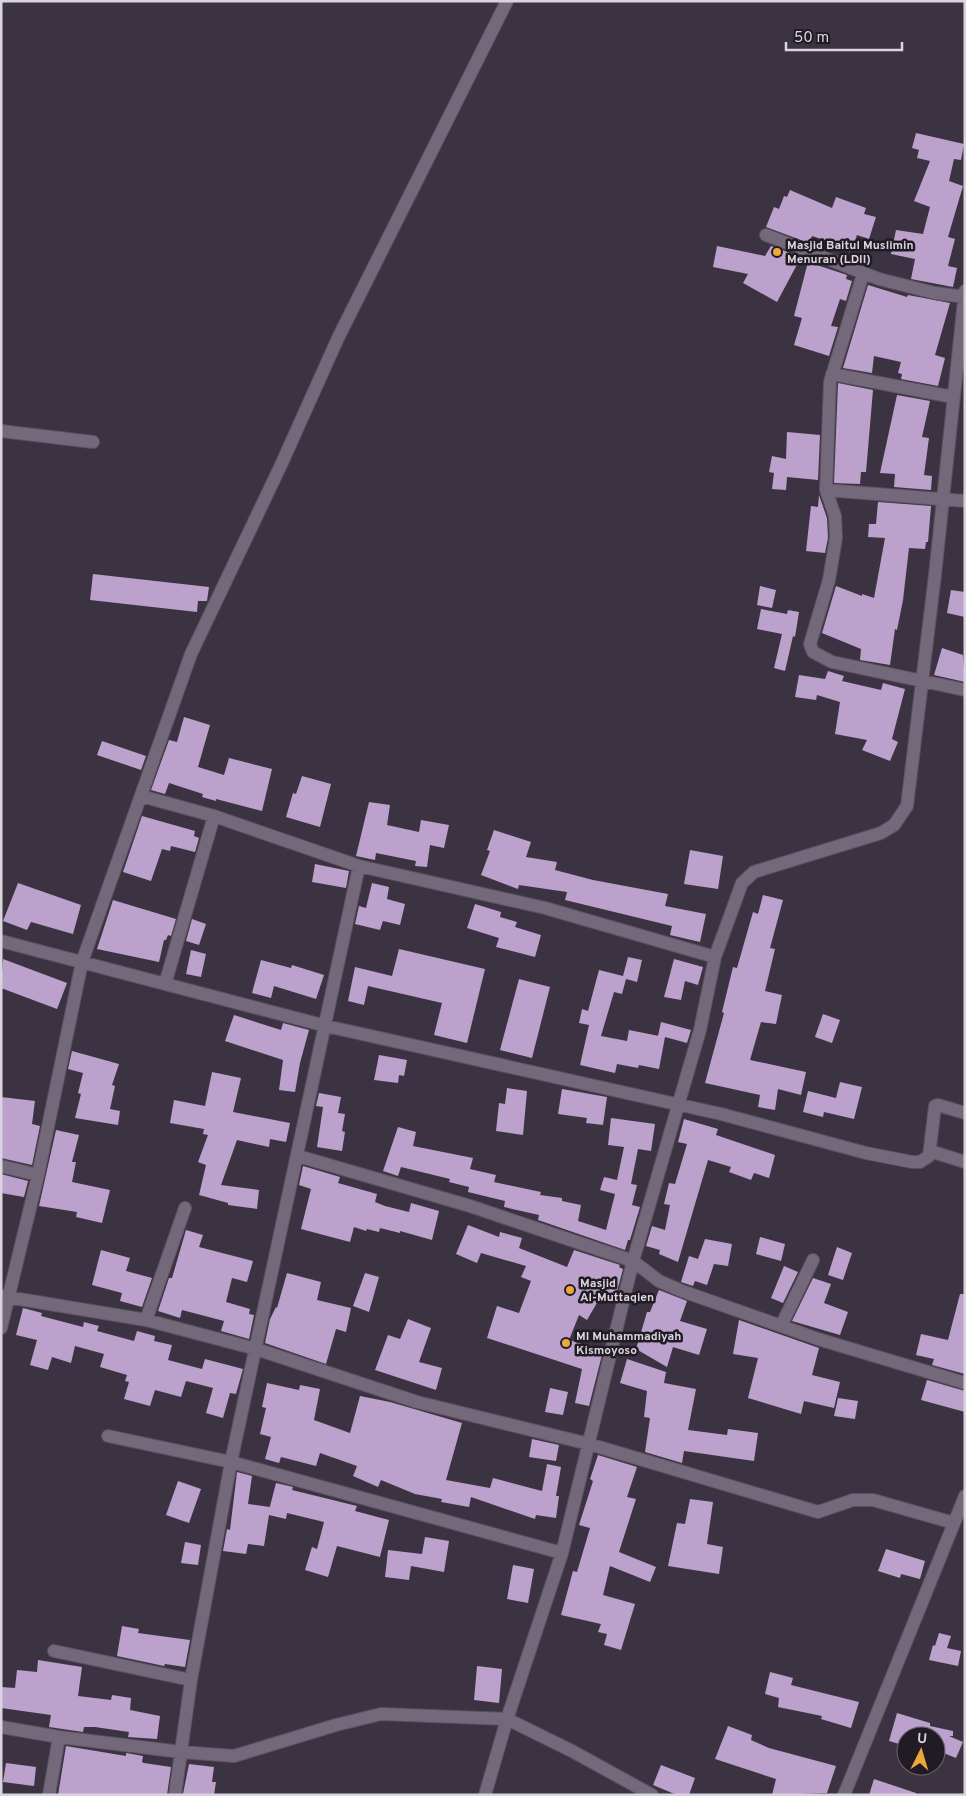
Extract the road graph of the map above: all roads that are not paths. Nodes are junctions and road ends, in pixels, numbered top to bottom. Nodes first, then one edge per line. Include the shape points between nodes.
1 (507, 1) edge
2 (766, 235) dead end
3 (863, 274) junction
4 (965, 290) edge
5 (964, 297) edge
6 (832, 374) junction
7 (953, 397) junction
8 (1, 431) edge
9 (93, 442) dead end
10 (826, 490) junction
11 (943, 498) junction
12 (965, 501) edge
13 (921, 679) junction
14 (965, 690) edge
15 (140, 796) junction
16 (214, 816) junction
17 (359, 866) junction
18 (1, 941) edge
19 (715, 957) junction
20 (82, 962) junction
21 (165, 984) junction
22 (326, 1026) junction
23 (680, 1105) junction
24 (965, 1112) edge
25 (930, 1151) junction
26 (298, 1156) junction
27 (965, 1162) edge
28 (1, 1166) edge
29 (38, 1175) junction
30 (185, 1208) dead end
31 (813, 1260) dead end
32 (633, 1262) junction
33 (4, 1297) edge
34 (146, 1320) junction
35 (781, 1326) junction
36 (1, 1328) edge
37 (256, 1349) junction
38 (965, 1383) edge
39 (108, 1436) dead end
40 (589, 1444) junction
41 (231, 1462) junction
42 (965, 1496) edge
43 (954, 1523) junction
44 (562, 1553) junction
45 (54, 1651) dead end
46 (191, 1680) junction
47 (507, 1719) junction
48 (1, 1727) edge
49 (59, 1737) junction
50 (181, 1752) junction
51 (49, 1795) edge
52 (175, 1795) edge
53 (485, 1795) edge
54 (652, 1795) edge
55 (844, 1795) edge

1 - 15 street via 338,338 191,654
2 - 3 street
3 - 5 street via 935,293
3 - 6 street
4 - 5 street
5 - 7 street
6 - 7 street
6 - 10 street via 828,396
7 - 11 street
8 - 9 street
10 - 11 street
10 - 13 street via 835,516 836,538 829,580 811,637 813,652 832,662
11 - 12 street
11 - 13 street
13 - 14 street
13 - 19 street via 909,796 902,814 889,830 748,876 742,883
15 - 16 street
15 - 20 street
16 - 17 street
16 - 21 street
17 - 19 street via 545,908
17 - 22 street
18 - 20 street
19 - 23 street
20 - 21 street
20 - 29 street
21 - 22 street
22 - 23 street
22 - 26 street
23 - 25 street via 912,1162 925,1160
23 - 32 street
24 - 25 street via 935,1106
25 - 27 street
26 - 32 street via 470,1206
26 - 37 street
28 - 29 street
29 - 33 street
30 - 34 street
31 - 35 street
32 - 35 street via 659,1281
32 - 40 street
33 - 34 street
33 - 36 street
34 - 37 street
35 - 38 street
37 - 40 street via 417,1402
37 - 41 street
39 - 41 street
40 - 43 street via 818,1512 853,1500 873,1500
40 - 44 street
41 - 44 street
41 - 46 street
42 - 43 street
43 - 55 street
44 - 47 street
45 - 46 street
46 - 50 street
47 - 50 street via 381,1714 234,1756
47 - 53 street
47 - 54 street
48 - 49 street
49 - 50 street
49 - 51 street
50 - 52 street

